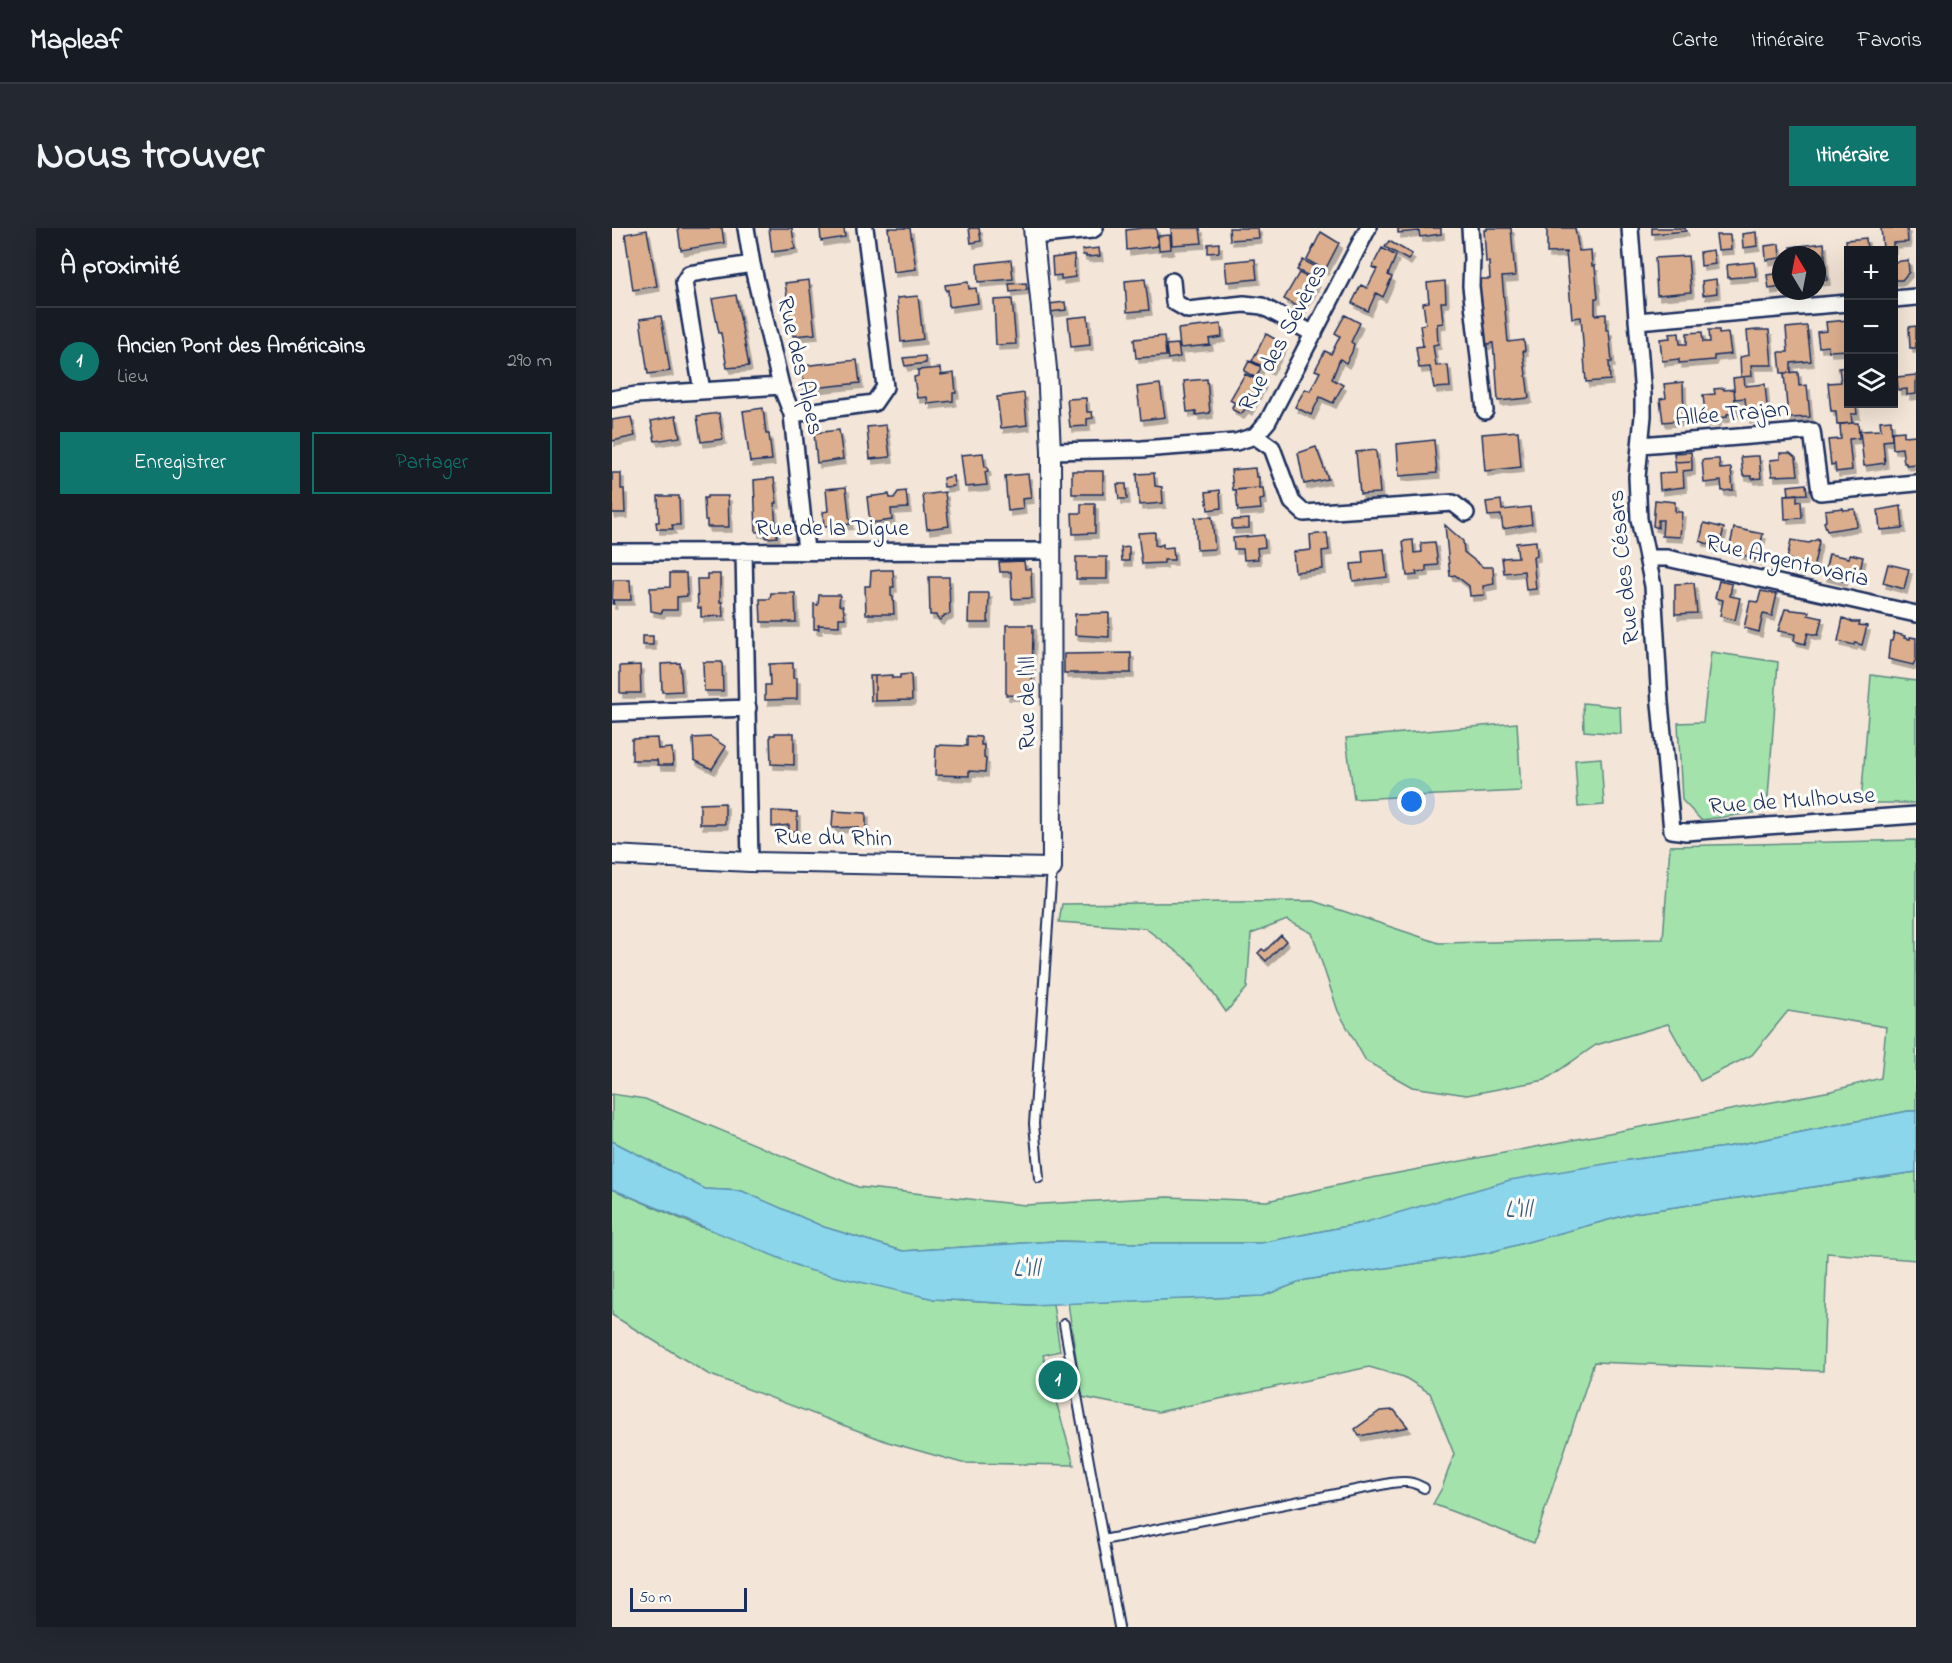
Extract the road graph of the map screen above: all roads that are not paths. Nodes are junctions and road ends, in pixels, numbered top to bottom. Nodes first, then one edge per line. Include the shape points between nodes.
1 (746, 228) edge
2 (865, 228) edge
3 (1095, 228) edge
4 (1368, 228) edge
5 (1470, 228) edge
6 (1630, 228) edge
7 (1034, 232) edge
8 (752, 264) junction
9 (1172, 281) dead end
10 (1916, 297) edge
11 (1898, 299) edge
12 (1844, 303) edge
13 (1636, 321) junction
14 (1314, 334) junction
15 (781, 386) junction
16 (702, 391) junction
17 (612, 399) edge
18 (1485, 411) dead end
19 (792, 414) junction
20 (1255, 436) junction
21 (1641, 445) junction
22 (1051, 451) junction
23 (1916, 483) edge
24 (1466, 513) dead end
25 (744, 551) junction
26 (806, 551) junction
27 (1052, 551) junction
28 (612, 552) edge
29 (1648, 558) junction
30 (1916, 614) edge
31 (748, 708) junction
32 (612, 713) edge
33 (1916, 816) edge
34 (1672, 830) joint
35 (612, 855) edge
36 (750, 862) junction
37 (1052, 868) junction
38 (1038, 1178) dead end
39 (1064, 1324) dead end
40 (1424, 1488) dead end
41 (1103, 1540) junction
42 (1119, 1627) edge

1 - 8 street, Rue des Alpes
2 - 19 street via 885,387 874,403
3 - 7 street
4 - 14 street, Rue des Sévères
5 - 18 street via 1471,286
6 - 13 street, Rue des Césars
7 - 22 street, Rue de l'Ill
8 - 15 street, Rue des Alpes
8 - 16 street via 689,274 684,282
9 - 14 street via 1174,302 1188,310 1262,306
10 - 11 street
12 - 13 street
13 - 21 street, Rue des Césars via 1643,396
14 - 20 street, Rue des Sévères via 1268,421
15 - 16 street
15 - 19 street, Rue des Alpes
16 - 17 street
19 - 26 street, Rue des Alpes
20 - 22 street via 1236,442 1142,449
20 - 24 street via 1272,448 1292,502 1305,513 1454,503
21 - 23 street, Allée Trajan via 1812,431 1820,492
21 - 29 street, Rue des Césars via 1637,477 1639,519
22 - 27 street, Rue de l'Ill
25 - 26 street, Rue de la Digue
25 - 28 street, Rue de la Digue
25 - 31 street
26 - 27 street, Rue de la Digue
27 - 37 street, Rue de l'Ill
29 - 30 street, Rue Argentovaria via 1667,558
29 - 34 street, Rue des Césars
31 - 32 street
31 - 36 street
33 - 34 street, Rue de Mulhouse
35 - 36 street, Rue du Rhin
36 - 37 street, Rue du Rhin
37 - 38 lane, Rue de l'Ill via 1034,1124
39 - 41 lane
40 - 41 lane via 1415,1482 1391,1483
41 - 42 lane

